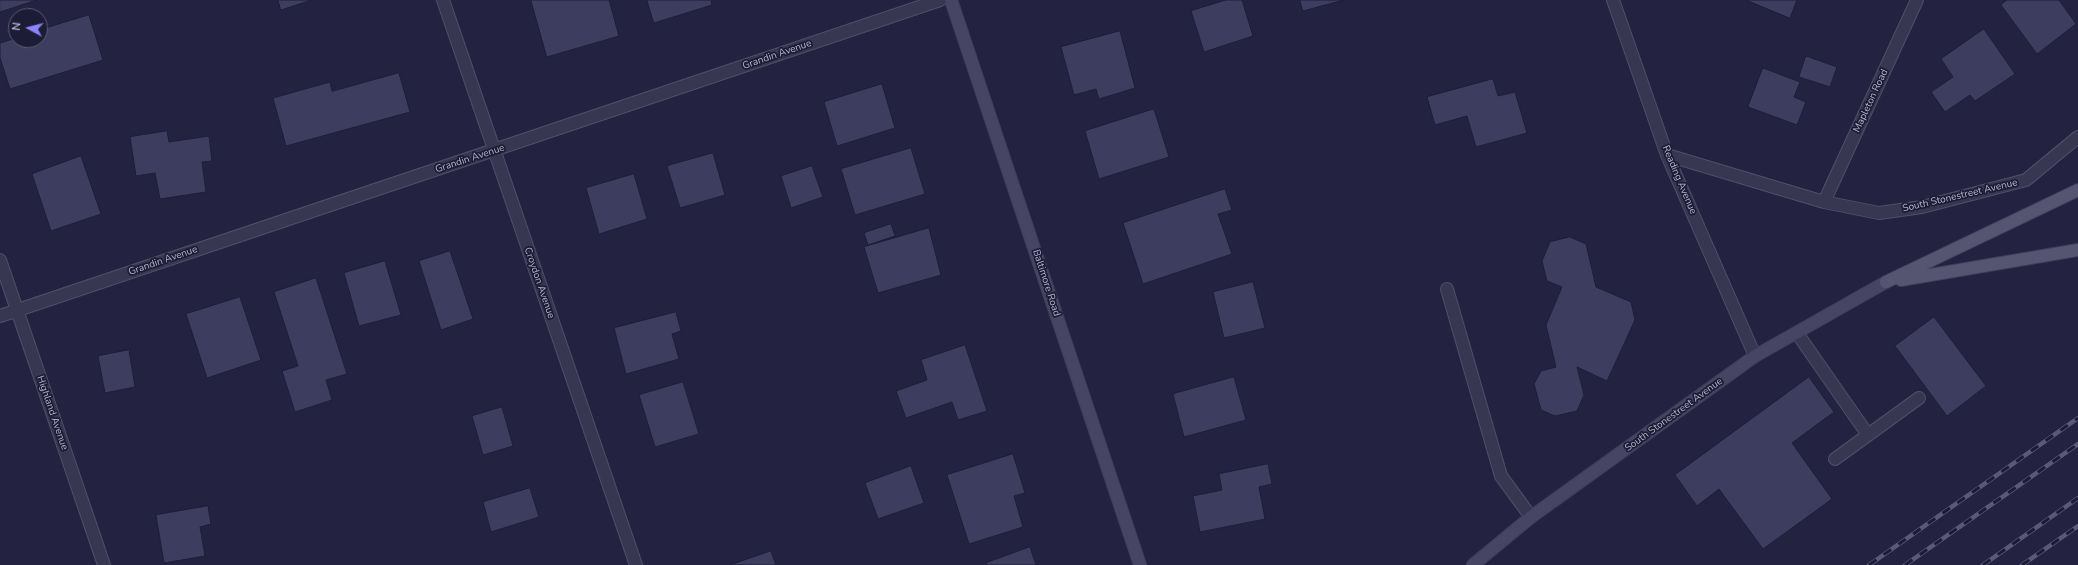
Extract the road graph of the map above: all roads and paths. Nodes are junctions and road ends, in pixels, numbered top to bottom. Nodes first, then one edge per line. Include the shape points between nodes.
1 (443, 0) edge
2 (940, 0) edge
3 (952, 0) edge
4 (1613, 0) edge
5 (1917, 0) edge
6 (2078, 137) edge
7 (494, 151) junction
8 (1667, 155) junction
9 (2078, 190) edge
10 (1824, 202) junction
11 (2078, 250) edge
12 (0, 260) edge
13 (1886, 282) junction
14 (1447, 289) dead end
15 (17, 310) junction
16 (0, 316) edge
17 (1797, 333) junction
18 (1756, 356) junction
19 (1918, 398) dead end
20 (1868, 434) junction
21 (1835, 459) dead end
22 (1531, 517) junction
23 (104, 565) edge
24 (636, 565) edge
25 (1140, 565) edge
26 (1473, 565) edge

1 - 7 street, Croydon Avenue
2 - 7 street, Grandin Avenue
3 - 25 street, Baltimore Road
4 - 8 street, Reading Avenue
5 - 10 street, Mapleton Road
6 - 10 street, South Stonestreet Avenue via 2026,180 1922,207 1879,213
7 - 15 street, Grandin Avenue
7 - 24 street, Croydon Avenue
8 - 10 street, South Stonestreet Avenue
8 - 18 street, Reading Avenue
9 - 13 main road
11 - 13 main road
12 - 15 street, Highland Avenue
13 - 17 street, South Stonestreet Avenue
14 - 22 street via 1501,476
15 - 16 street, Grandin Avenue
15 - 23 street, Highland Avenue
17 - 18 street, South Stonestreet Avenue
17 - 20 street
18 - 22 street, South Stonestreet Avenue
19 - 20 street
20 - 21 street
22 - 26 street, South Stonestreet Avenue

